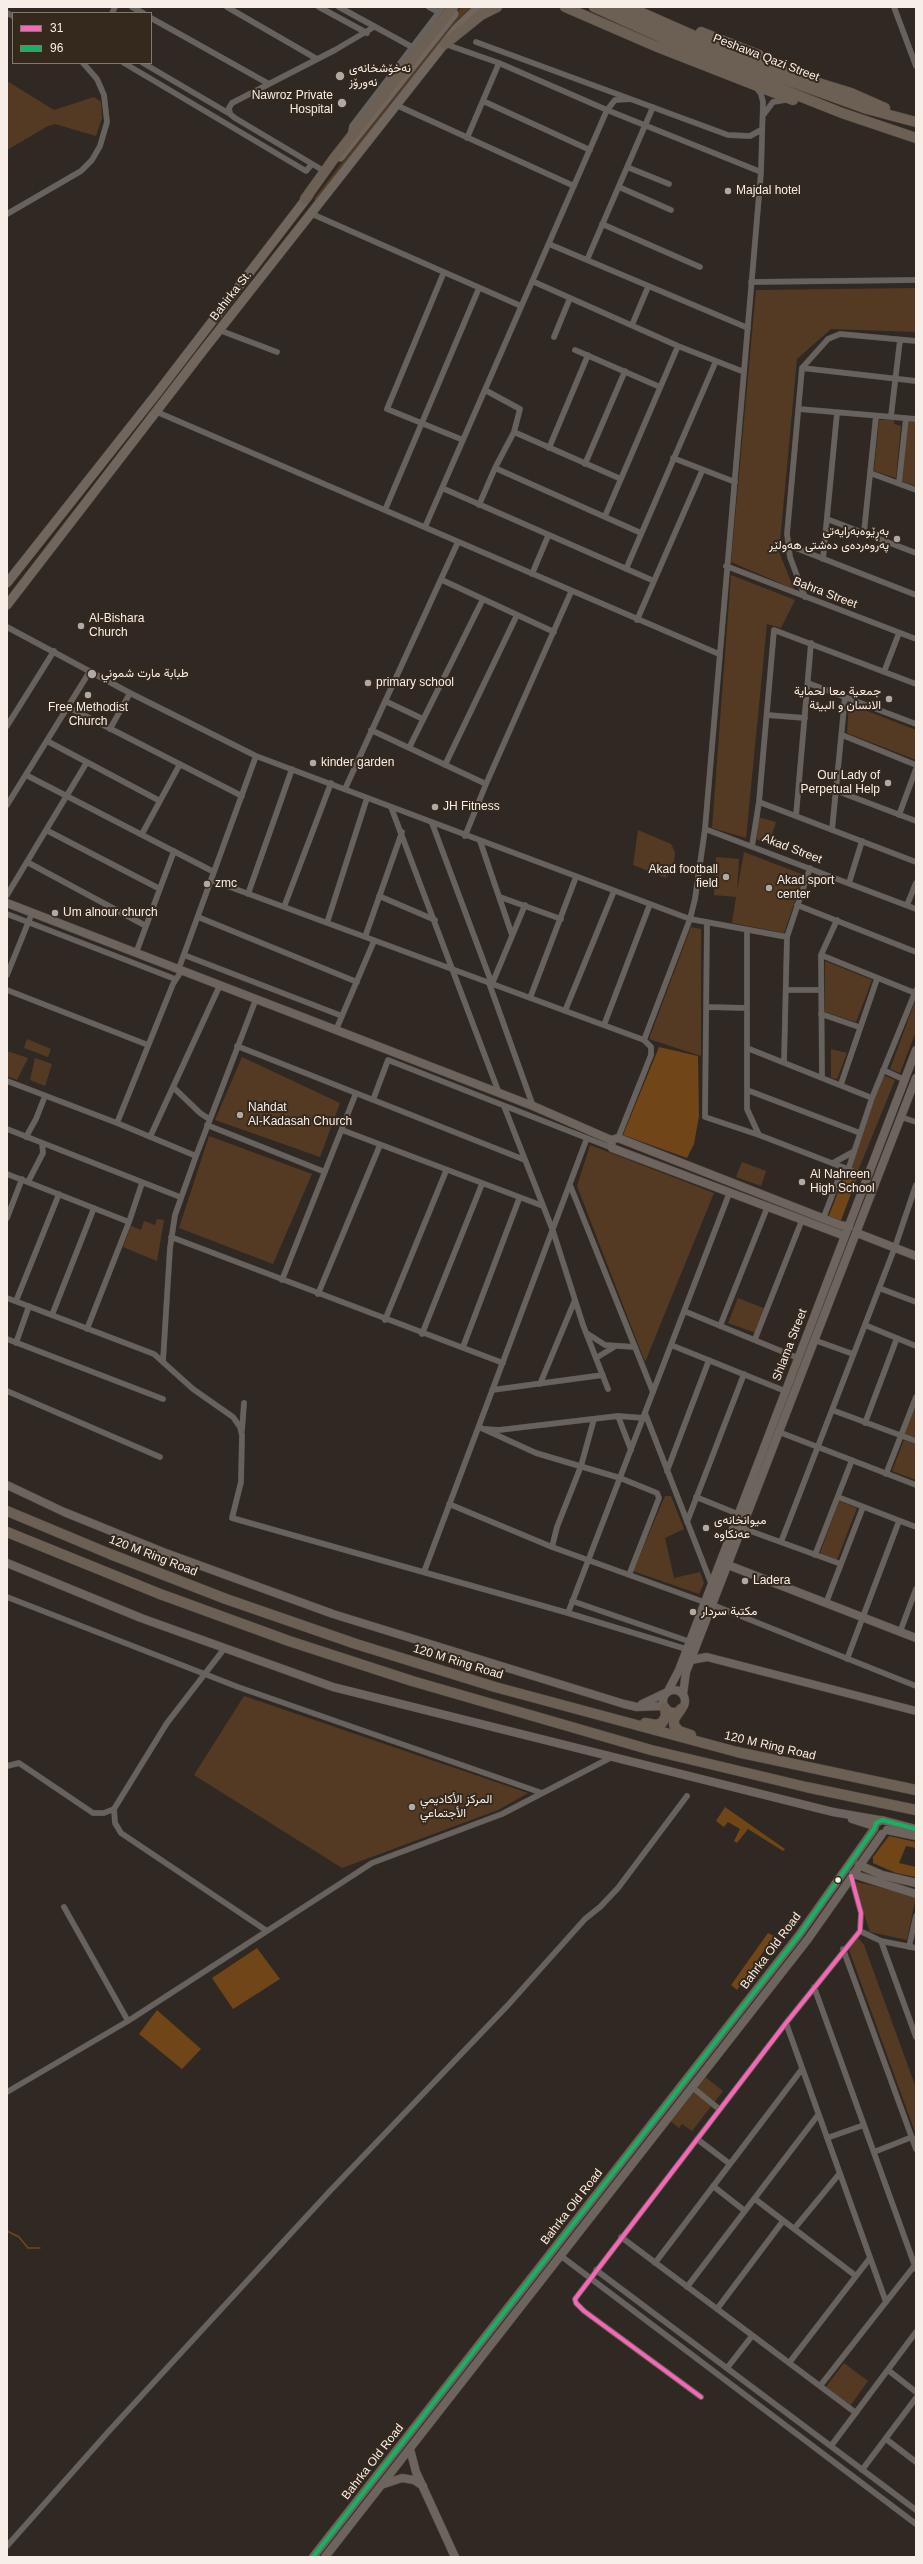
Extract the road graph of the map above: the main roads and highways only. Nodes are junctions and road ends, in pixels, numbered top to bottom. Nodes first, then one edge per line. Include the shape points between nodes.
1 (453, 7) edge
2 (457, 7) edge
3 (479, 7) edge
4 (497, 7) edge
5 (560, 7) edge
6 (594, 7) edge
7 (611, 7) edge
8 (630, 7) edge
9 (644, 7) edge
10 (568, 8) edge
11 (584, 15) junction
12 (445, 44) junction
13 (836, 88) junction
14 (842, 113) junction
15 (916, 122) edge
16 (916, 138) edge
17 (305, 199) junction
18 (7, 583) edge
19 (7, 605) edge
20 (7, 1511) edge
21 (7, 1532) edge
22 (664, 1707) road end
23 (681, 1709) road end
24 (616, 1722) junction
25 (724, 1748) junction
26 (916, 1790) edge
27 (916, 1810) edge

1 - 17 highway via 440,17
2 - 17 main road, Bahirka St. via 388,99
3 - 12 main road, Bahirka St. via 464,19
4 - 12 highway via 481,15
5 - 11 highway
6 - 14 highway, Peshawa Qazi Street via 658,38
7 - 15 highway, Peshawa Qazi Street via 734,61 867,109
8 - 13 highway, Peshawa Qazi Street via 722,48
9 - 13 highway
10 - 11 highway, Peshawa Qazi Street
11 - 14 highway, Peshawa Qazi Street via 753,86
12 - 19 main road, Bahirka St. via 219,330
13 - 15 highway, Peshawa Qazi Street
14 - 16 highway, Peshawa Qazi Street
17 - 18 main road, Bahirka St. via 158,392
20 - 24 highway, 120 M Ring Road via 182,1582 349,1642 495,1688
21 - 27 highway via 160,1594 282,1639 412,1682 651,1750
22 - 24 highway via 666,1718 658,1725 637,1721
23 - 25 highway via 674,1719 677,1729
24 - 25 highway, 120 M Ring Road
25 - 26 highway, 120 M Ring Road

